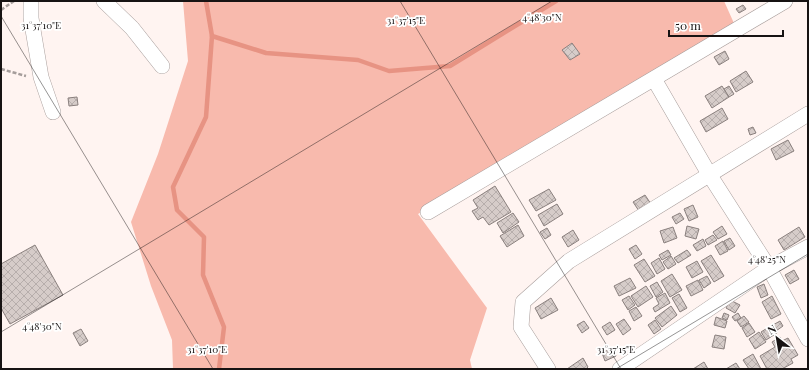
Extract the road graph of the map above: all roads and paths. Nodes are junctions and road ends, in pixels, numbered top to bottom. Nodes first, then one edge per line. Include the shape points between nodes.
1 (14, 1) edge
2 (30, 1) edge
3 (104, 1) edge
4 (785, 1) edge
5 (1, 10) edge
6 (162, 66) dead end
7 (1, 69) edge
8 (41, 78) junction
9 (654, 79) junction
10 (53, 112) dead end
11 (808, 114) edge
12 (709, 174) junction
13 (428, 212) dead end
14 (808, 246) edge
15 (769, 268) junction
16 (808, 339) edge
17 (548, 369) edge
18 (620, 369) edge

1 - 5 path
2 - 8 street
3 - 6 street via 132,28
4 - 9 street
7 - 8 path
8 - 10 street
9 - 12 street
9 - 13 street
11 - 12 street
12 - 15 street
12 - 17 street via 569,261 523,302 521,327
14 - 15 street
15 - 16 street
15 - 18 street

